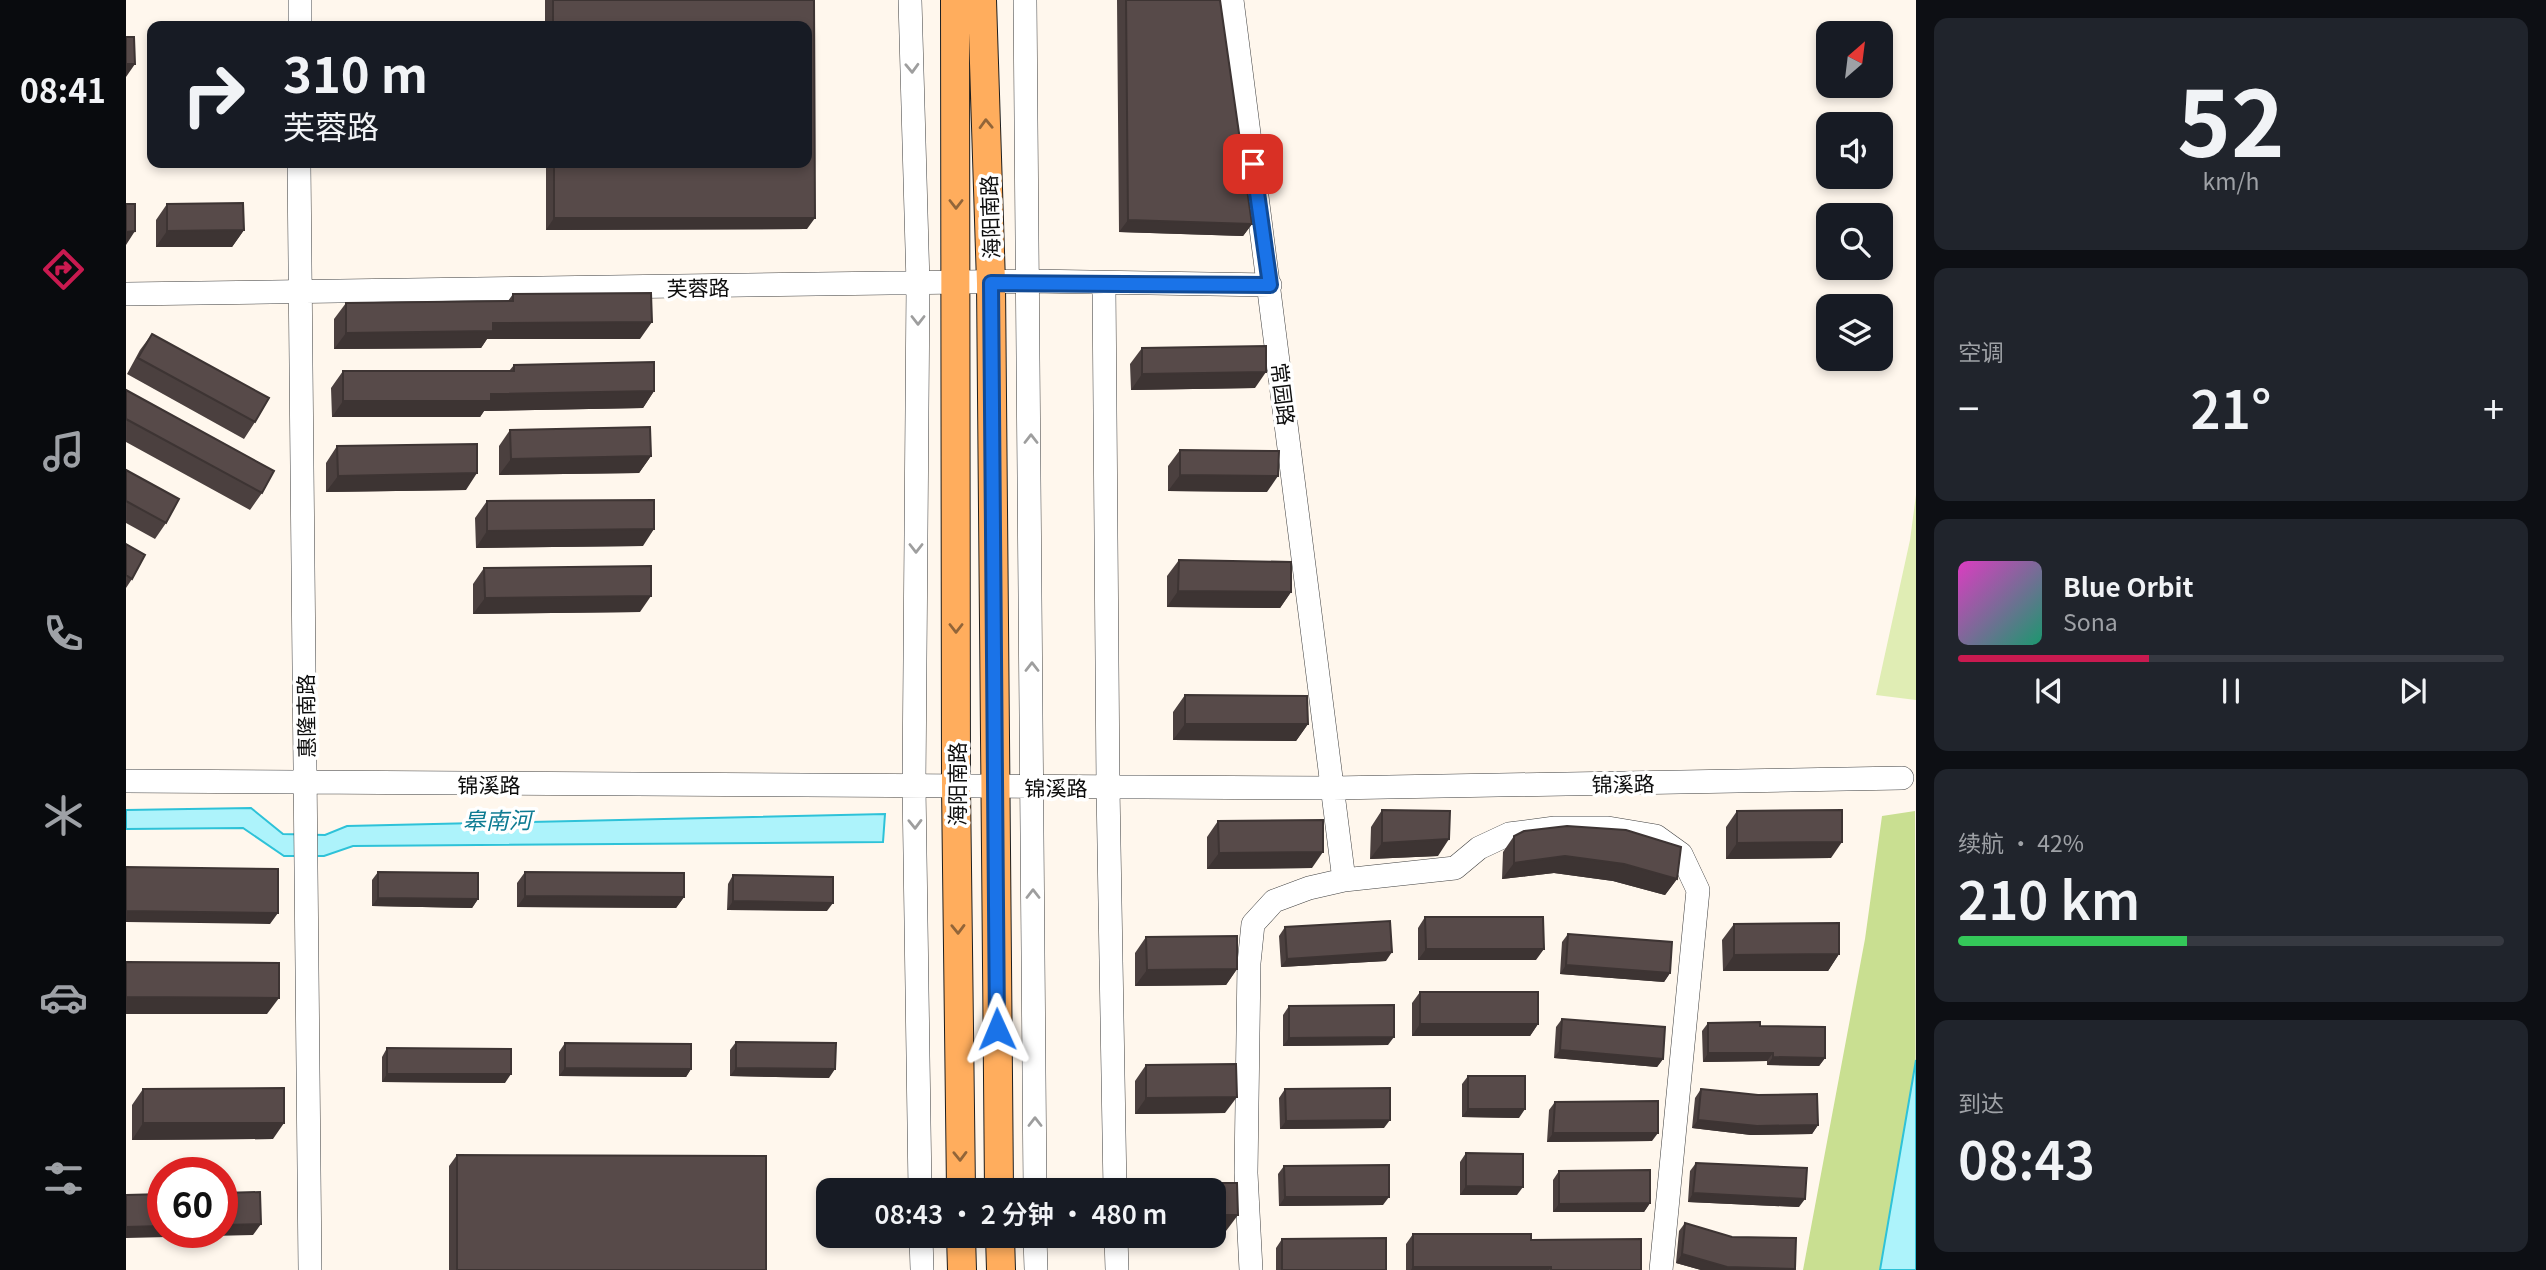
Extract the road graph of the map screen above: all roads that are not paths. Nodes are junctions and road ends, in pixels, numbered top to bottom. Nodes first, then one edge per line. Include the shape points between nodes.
1 (300, 0) edge
2 (910, 0) edge
3 (955, 0) edge
4 (982, 0) edge
5 (1025, 0) edge
6 (1232, 0) edge
7 (300, 21) edge
8 (299, 168) edge
9 (1030, 281) junction
10 (956, 283) junction
11 (991, 283) junction
12 (918, 284) junction
13 (1104, 284) junction
14 (1270, 285) junction
15 (126, 294) edge
16 (299, 294) junction
17 (1902, 778) dead end
18 (126, 781) edge
19 (306, 783) junction
20 (914, 786) junction
21 (956, 787) junction
22 (993, 787) junction
23 (1032, 787) junction
24 (1108, 787) junction
25 (1333, 788) junction
26 (1344, 880) junction
27 (920, 1178) edge
28 (961, 1178) edge
29 (999, 1178) edge
30 (1035, 1178) edge
31 (1115, 1178) edge
32 (921, 1248) edge
33 (961, 1248) edge
34 (1000, 1248) edge
35 (1035, 1248) edge
36 (1116, 1248) edge
37 (310, 1270) edge
38 (922, 1270) edge
39 (962, 1270) edge
40 (1001, 1270) edge
41 (1036, 1270) edge
42 (1117, 1270) edge
43 (1251, 1270) edge
44 (1661, 1270) edge

1 - 7 street
2 -> 12 street
3 -> 10 main road, 海阳南路
11 -> 4 main road, 海阳南路
5 - 9 street
6 - 14 street, 常园路
8 - 16 street, 惠隆南路
9 - 11 street, 芙蓉路
9 - 13 street, 芙蓉路
23 -> 9 street
10 - 11 street, 芙蓉路
10 - 12 street, 芙蓉路
10 -> 21 main road, 海阳南路
11 - 22 main road, 海阳南路
12 - 16 street, 芙蓉路
12 -> 20 street
13 - 14 street, 芙蓉路
13 - 24 street
14 - 25 street, 常园路
15 - 16 street, 芙蓉路
16 - 19 street, 惠隆南路
17 - 25 street, 锦溪路
18 - 19 street, 锦溪路
19 - 20 street, 锦溪路
19 - 37 street, 惠隆南路
20 - 21 street, 锦溪路
20 -> 27 street
21 - 22 street, 锦溪路
21 -> 28 main road, 海阳南路
22 - 23 street, 锦溪路
22 - 29 main road, 海阳南路
23 - 24 street, 锦溪路
30 -> 23 street
24 - 25 street, 锦溪路
24 - 31 street
25 - 26 street, 常园路
26 - 43 street via 1274,901 1253,924 1246,1101
26 - 44 street via 1455,868 1479,848 1509,834 1555,828 1608,828 1656,836 1681,854 1698,890
32 - 38 street
33 - 39 main road
34 - 40 main road
35 - 41 street
36 - 42 street

